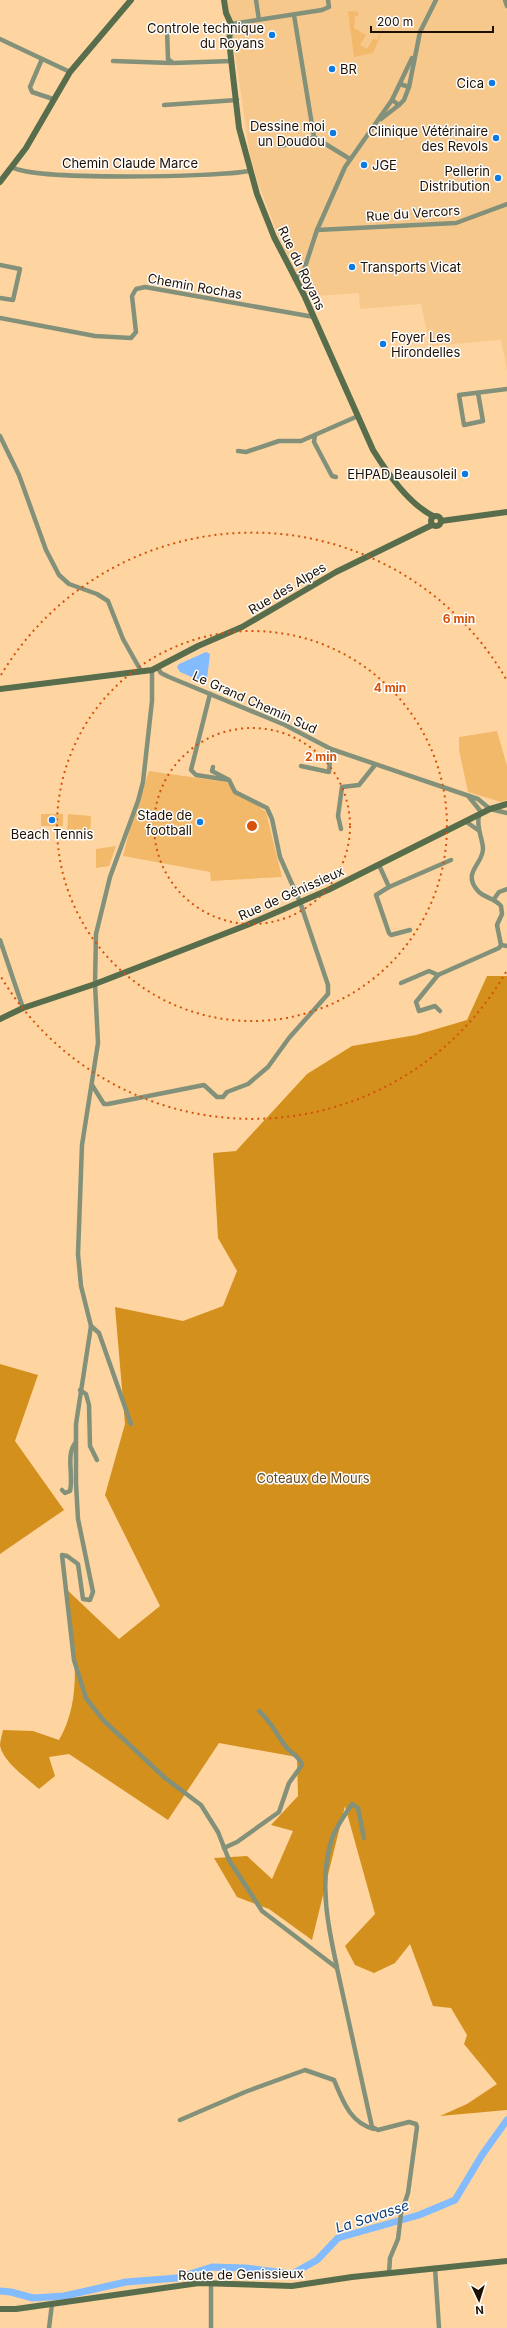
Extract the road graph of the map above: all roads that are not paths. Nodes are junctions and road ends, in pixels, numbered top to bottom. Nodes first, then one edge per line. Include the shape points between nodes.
1 (131, 0) edge
2 (224, 0) edge
3 (256, 0) edge
4 (328, 0) edge
5 (436, 0) edge
6 (505, 0) edge
7 (507, 6) edge
8 (294, 14) junction
9 (259, 20) junction
10 (231, 24) junction
11 (166, 29) dead end
12 (0, 39) edge
13 (414, 54) junction
14 (42, 59) junction
15 (113, 61) dead end
16 (232, 61) junction
17 (173, 63) junction
18 (70, 72) junction
19 (400, 84) junction
20 (409, 87) junction
21 (53, 99) junction
22 (237, 100) junction
23 (392, 100) junction
24 (164, 105) dead end
25 (399, 105) junction
26 (377, 123) junction
27 (314, 137) junction
28 (279, 146) dead end
29 (350, 159) junction
30 (12, 168) junction
31 (249, 172) junction
32 (0, 182) edge
33 (507, 204) edge
34 (317, 230) junction
35 (0, 265) edge
36 (295, 279) junction
37 (0, 298) edge
38 (314, 317) junction
39 (0, 318) edge
40 (507, 389) edge
41 (478, 393) junction
42 (358, 416) junction
43 (315, 435) junction
44 (0, 436) edge
45 (238, 451) dead end
46 (336, 477) dead end
47 (507, 512) edge
48 (433, 516) junction
49 (441, 521) junction
50 (432, 525) junction
51 (157, 667) junction
52 (139, 671) junction
53 (0, 690) edge
54 (210, 694) junction
55 (331, 749) junction
56 (375, 765) junction
57 (301, 766) dead end
58 (213, 767) dead end
59 (230, 780) junction
60 (467, 796) junction
61 (507, 804) edge
62 (490, 809) junction
63 (507, 813) edge
64 (480, 814) junction
65 (465, 821) junction
66 (341, 829) dead end
67 (478, 830) junction
68 (451, 860) dead end
69 (379, 865) junction
70 (389, 887) junction
71 (507, 889) edge
72 (494, 899) junction
73 (300, 902) junction
74 (410, 930) dead end
75 (0, 940) edge
76 (501, 945) junction
77 (507, 946) edge
78 (438, 975) junction
79 (400, 983) dead end
80 (95, 984) junction
81 (23, 1008) junction
82 (440, 1011) dead end
83 (0, 1019) edge
84 (92, 1085) junction
85 (90, 1326) junction
86 (80, 1390) junction
87 (131, 1424) dead end
88 (76, 1442) junction
89 (97, 1460) dead end
90 (62, 1490) dead end
91 (259, 1711) dead end
92 (364, 1838) dead end
93 (224, 1848) junction
94 (337, 1968) junction
95 (180, 2120) dead end
96 (374, 2129) junction
97 (507, 2261) edge
98 (435, 2268) junction
99 (389, 2273) junction
100 (211, 2283) junction
101 (52, 2304) junction
102 (0, 2309) edge
103 (49, 2328) edge
104 (211, 2328) edge
105 (439, 2328) edge

1 - 18 street
2 - 10 street, Rue du Royans
3 - 9 street
4 - 8 street via 329,7
5 - 13 street via 420,32
6 - 7 street
8 - 9 street
8 - 27 street
9 - 10 street
10 - 16 street, Rue du Royans via 229,37
11 - 17 street via 168,59
12 - 14 street
13 - 19 street
13 - 20 street
14 - 18 street
14 - 21 street via 30,87 32,92
15 - 17 street
16 - 17 street
16 - 22 street, Rue du Royans
18 - 21 street
19 - 20 street
19 - 23 street
20 - 25 street
21 - 30 street
22 - 24 street
22 - 31 street, Rue du Royans via 239,128
23 - 25 street
23 - 26 street
25 - 26 street
26 - 29 street
27 - 28 street
27 - 29 street
29 - 34 street
30 - 31 street, Chemin Claude Marce via 23,172 80,177
30 - 32 street
31 - 36 street, Rue du Royans via 273,234
33 - 34 street, Rue du Vercors via 460,223
34 - 36 street via 302,273
35 - 37 street via 20,269 13,300
36 - 38 street, Rue du Royans
38 - 39 street, Chemin Rochas via 145,287 136,289 132,296 136,332 131,338 95,336
38 - 42 street, Rue du Royans
40 - 41 street
41 - 41 street via 459,395 464,425 483,422
42 - 43 street
42 - 48 street, Rue du Royans via 373,450 386,471 406,493
43 - 45 street via 301,441 279,441 246,452
43 - 46 street via 314,442 332,476
44 - 52 street via 19,475 46,550 59,575 69,584 97,594 108,601
47 - 49 street
48 - 49 street via 438,516
48 - 50 street via 430,520
49 - 50 street via 438,526
50 - 51 street, Rue des Alpes via 336,572 242,627
51 - 52 street
51 - 54 street, Le Grand Chemin Sud via 169,677
51 - 80 street via 143,782 110,876 101,912 95,946
52 - 53 street
54 - 55 street, Le Grand Chemin Sud via 285,725
54 - 59 street via 192,770 196,775
55 - 56 street, Le Grand Chemin Sud
55 - 57 street via 329,772
56 - 60 street, Le Grand Chemin Sud
56 - 66 street via 359,785 342,787 338,816
58 - 59 street via 212,771
59 - 73 street via 235,792 267,808 280,857
60 - 62 street, Le Grand Chemin Sud via 478,799
60 - 64 street
61 - 62 street, Rue de Génissieux
62 - 63 street
62 - 64 street, Rue de Génissieux
64 - 65 street, Rue de Génissieux
64 - 67 street
65 - 67 street
65 - 69 street, Rue de Génissieux
67 - 72 street via 483,849 472,870 474,882 481,894
68 - 70 street
69 - 70 street
69 - 73 street, Rue de Génissieux
70 - 74 street via 376,895 389,933 391,936
71 - 72 street via 498,892
72 - 76 street via 503,909 497,925
73 - 80 street, Rue de Génissieux
73 - 84 street via 328,985 328,994 263,1072 248,1084 220,1098 204,1085 104,1104
75 - 81 street
76 - 77 street
76 - 78 street
78 - 79 street via 429,971
78 - 82 street via 416,1002 419,1010 435,1006
80 - 81 street, Rue de Génissieux
80 - 84 street via 98,1043
81 - 83 street, Rue de Génissieux
84 - 85 street via 82,1145 78,1246 81,1286
85 - 86 street
85 - 87 street via 99,1333
86 - 88 street
86 - 89 street via 86,1394 89,1405 90,1446
88 - 90 street via 70,1450 70,1490 64,1493
88 - 93 street via 78,1519 93,1592 90,1600 83,1599 78,1564 67,1556 61,1557 64,1564 74,1660 83,1692 104,1721 172,1784 201,1805 210,1817
91 - 93 street via 269,1719 287,1748 302,1765 291,1779 279,1812 237,1842
92 - 94 street via 358,1808 352,1804 331,1841 326,1876 327,1926
93 - 94 street via 232,1866 262,1911
94 - 96 street
95 - 96 street via 305,2070 334,2080 346,2109 363,2126
96 - 99 street via 408,2122 418,2127 408,2194 401,2214 398,2239 390,2258
97 - 98 street, Route de Genissieux
98 - 99 street, Route de Genissieux
98 - 105 street
99 - 100 street, Route de Genissieux via 284,2287
100 - 101 street, Route de Genissieux
100 - 104 street
101 - 102 street, Route de Genissieux via 16,2310
101 - 103 street

